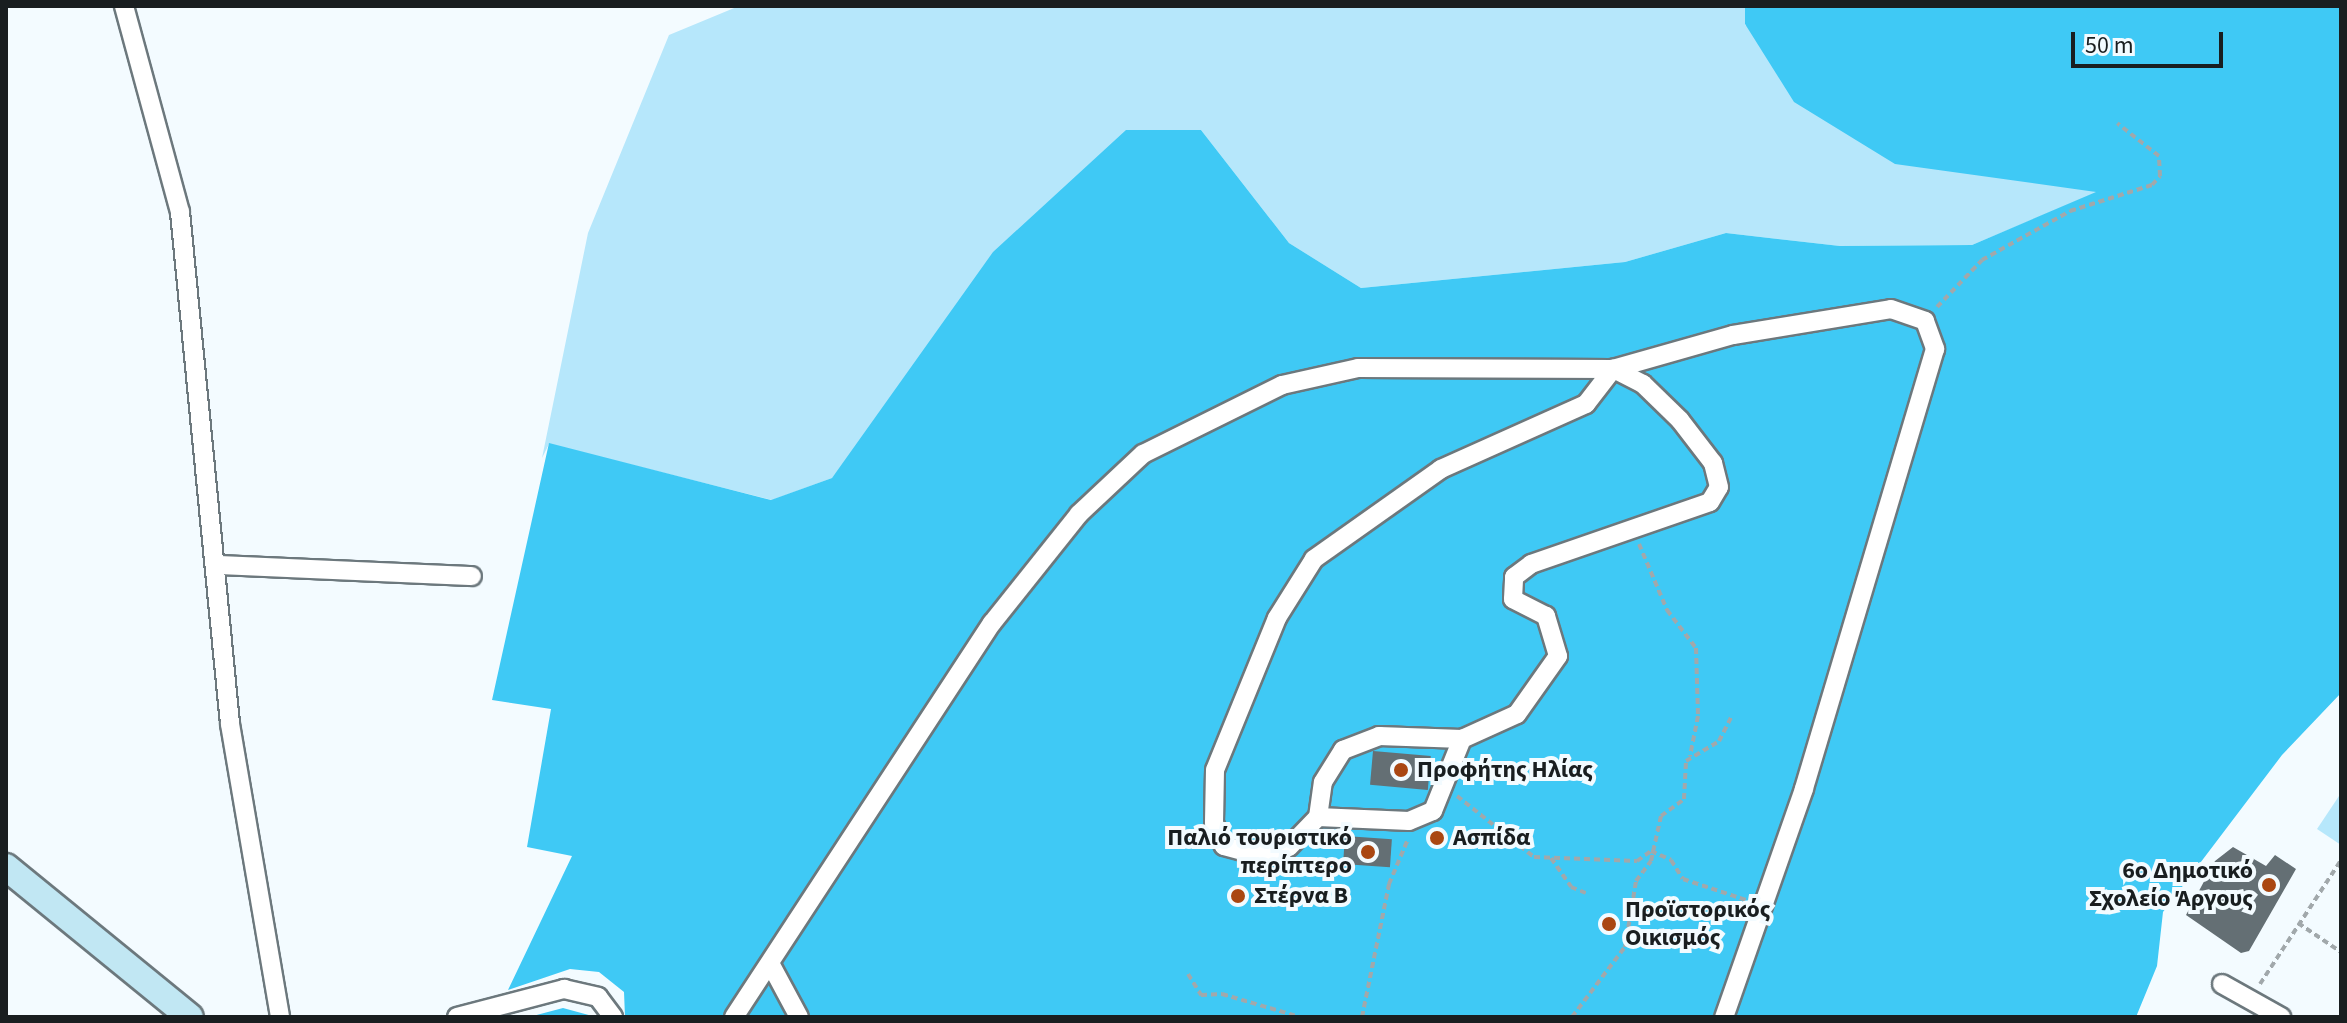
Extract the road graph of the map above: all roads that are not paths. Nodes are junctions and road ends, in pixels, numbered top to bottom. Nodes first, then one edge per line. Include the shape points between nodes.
1 (124, 6) edge
2 (1613, 369) junction
3 (217, 565) junction
4 (472, 576) dead end
5 (1462, 739) junction
6 (1318, 817) junction
7 (6, 867) edge
8 (771, 965) junction
9 (2222, 984) dead end
10 (190, 1017) edge
11 (280, 1017) edge
12 (457, 1017) edge
13 (613, 1017) edge
14 (734, 1017) edge
15 (799, 1017) edge
16 (1724, 1017) edge
17 (2281, 1017) edge

1 - 3 street via 180,212
2 - 5 street via 1643,384 1680,420 1718,475 1710,502 1531,564 1514,577 1513,599 1546,616 1558,656 1517,714
2 - 6 street via 1586,404 1441,469 1314,559 1277,618 1215,770 1214,823 1224,846 1251,853 1289,847
2 - 8 street via 1358,368 1282,385 1143,454 1079,514 992,623
2 - 16 street via 1733,335 1891,309 1925,321 1932,362 1765,906
3 - 4 street
3 - 11 street via 230,724
5 - 6 street via 1379,736 1343,750 1323,782
5 - 6 street via 1433,811 1409,821
7 - 10 street
8 - 14 street
8 - 15 street
9 - 17 street
12 - 13 street via 564,989 598,997

